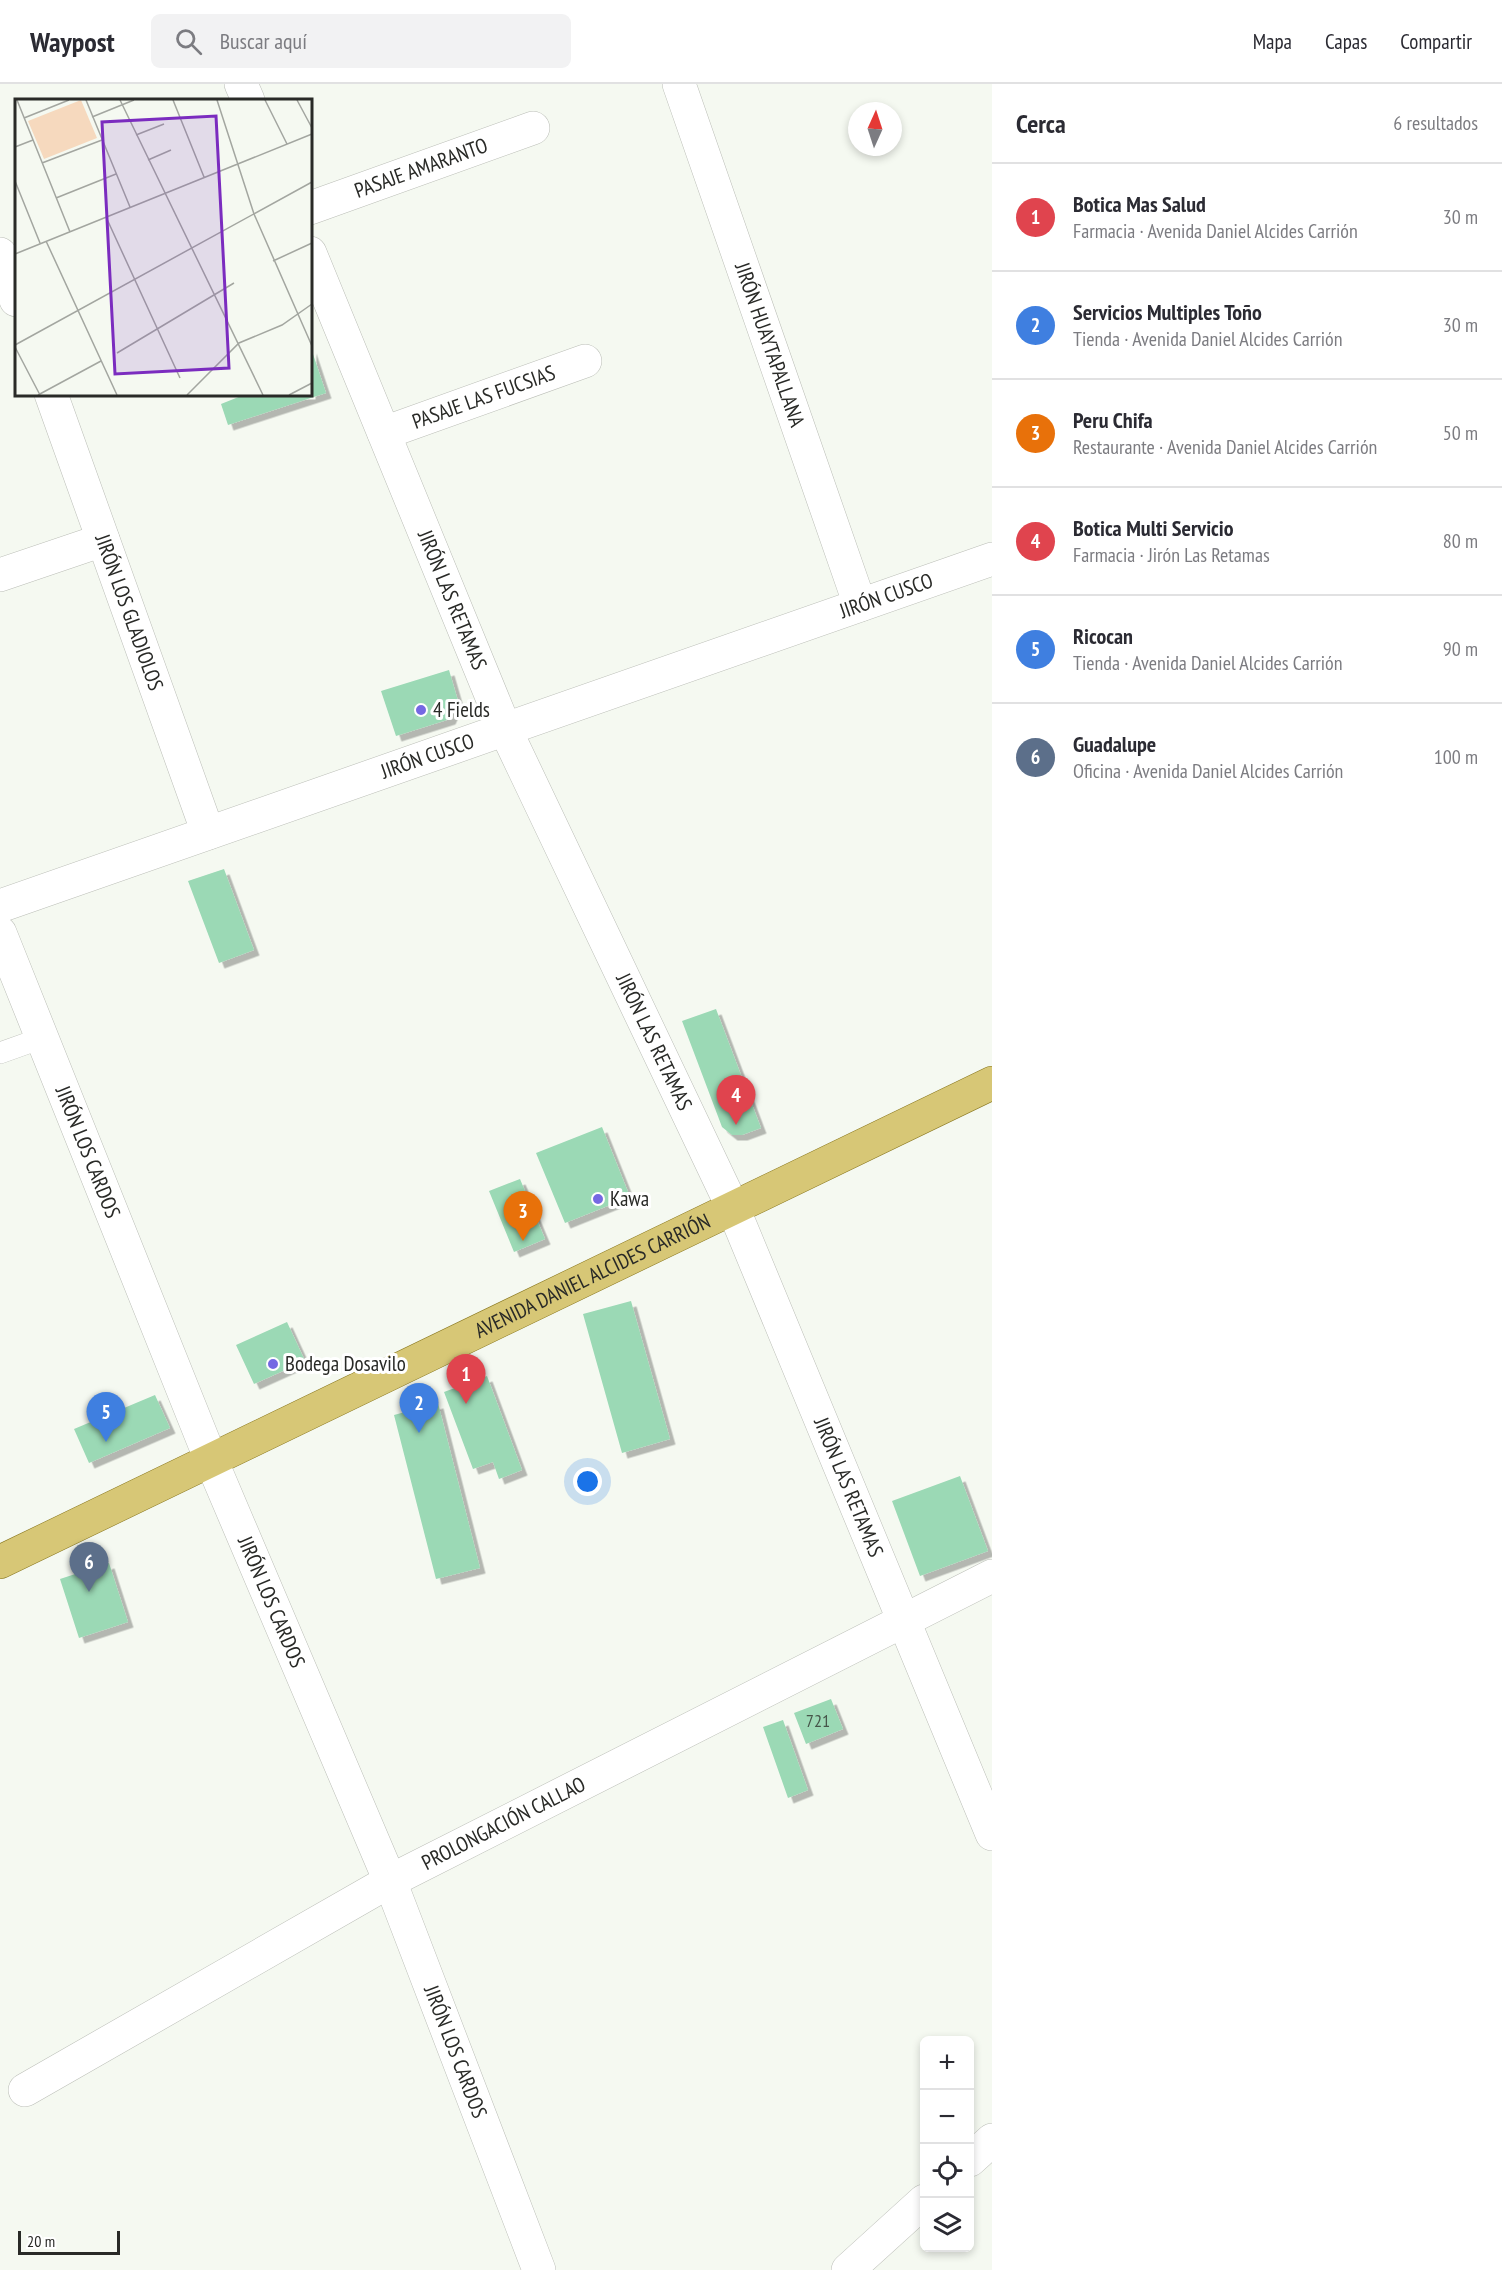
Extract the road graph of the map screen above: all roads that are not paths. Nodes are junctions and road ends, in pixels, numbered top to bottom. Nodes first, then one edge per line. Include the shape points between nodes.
1 (241, 84) edge
2 (679, 84) edge
3 (248, 99) edge
4 (533, 128) dead end
5 (312, 207) edge
6 (0, 254) edge
7 (312, 258) edge
8 (15, 297) edge
9 (585, 361) dead end
10 (52, 396) edge
11 (384, 433) junction
12 (103, 540) junction
13 (992, 559) edge
14 (0, 575) edge
15 (860, 605) junction
16 (505, 729) junction
17 (208, 833) junction
18 (0, 906) edge
19 (0, 933) edge
20 (42, 1038) junction
21 (0, 1053) edge
22 (992, 1083) edge
23 (733, 1208) junction
24 (211, 1460) junction
25 (0, 1562) edge
26 (992, 1576) edge
27 (904, 1620) junction
28 (992, 1833) edge
29 (390, 1881) junction
30 (25, 2090) dead end
31 (992, 2139) edge
32 (974, 2155) edge
33 (920, 2205) edge
34 (538, 2270) edge
35 (848, 2270) edge

1 - 3 street
2 - 15 street, JIRÓN HUAYTAPALLANA
4 - 5 street, PASAJE AMARANTO
6 - 8 street
7 - 11 street, JIRÓN LAS RETAMAS
9 - 11 street, PASAJE LAS FUCSIAS
10 - 12 street, JIRÓN LOS GLADIOLOS
11 - 16 street, JIRÓN LAS RETAMAS
12 - 14 street
12 - 17 street, JIRÓN LOS GLADIOLOS
13 - 15 street, JIRÓN CUSCO
15 - 16 street, JIRÓN CUSCO
16 - 17 street, JIRÓN CUSCO
16 - 23 street, JIRÓN LAS RETAMAS
17 - 18 street, JIRÓN CUSCO
19 - 20 street, JIRÓN LOS CARDOS
20 - 21 lane
20 - 24 street, JIRÓN LOS CARDOS
22 - 23 main road, AVENIDA DANIEL ALCIDES CARRIÓN
23 - 24 main road, AVENIDA DANIEL ALCIDES CARRIÓN
23 - 27 street, JIRÓN LAS RETAMAS
24 - 25 main road, AVENIDA DANIEL ALCIDES CARRIÓN
24 - 29 street, JIRÓN LOS CARDOS
26 - 27 street, PROLONGACIÓN CALLAO
27 - 28 street, JIRÓN LAS RETAMAS
27 - 29 street, PROLONGACIÓN CALLAO
29 - 30 street, PROLONGACIÓN CALLAO
29 - 34 street, JIRÓN LOS CARDOS
31 - 32 street
33 - 35 street

